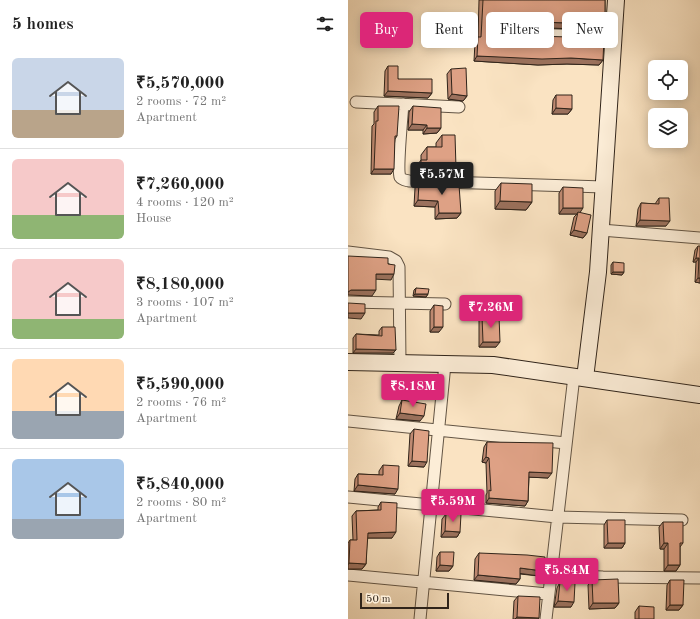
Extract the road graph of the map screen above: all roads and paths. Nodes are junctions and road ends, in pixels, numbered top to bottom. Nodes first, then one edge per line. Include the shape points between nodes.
1 (616, 0) edge
2 (615, 12) edge
3 (613, 48) edge
4 (356, 102) dead end
5 (403, 104) junction
6 (459, 107) dead end
7 (604, 187) junction
8 (601, 230) junction
9 (700, 238) edge
10 (348, 252) edge
11 (348, 302) edge
12 (400, 303) junction
13 (444, 304) dead end
14 (348, 362) edge
15 (400, 363) junction
16 (445, 364) junction
17 (579, 377) junction
18 (700, 395) edge
19 (348, 421) edge
20 (439, 431) junction
21 (566, 443) junction
22 (348, 497) edge
23 (431, 504) junction
24 (557, 517) junction
25 (682, 520) edge
26 (348, 575) edge
27 (551, 575) junction
28 (700, 578) edge
29 (423, 583) junction
30 (548, 594) junction
31 (420, 619) edge
32 (546, 619) edge

1 - 2 street
3 - 7 street
4 - 5 street
5 - 6 street
5 - 7 street via 399,164 402,179
7 - 8 street
8 - 9 street
8 - 17 street via 598,272
10 - 12 street via 389,257 396,261 399,267
11 - 12 street
12 - 13 street
12 - 15 street
14 - 15 street
15 - 16 street
16 - 17 street via 493,365
16 - 20 street
17 - 18 street
17 - 21 street
19 - 20 street
20 - 21 street
20 - 23 street
21 - 24 street
22 - 23 street
23 - 24 street
23 - 29 street
24 - 25 street
24 - 27 street
26 - 29 street
27 - 28 street
27 - 30 street
29 - 30 street
29 - 31 street
30 - 32 street

